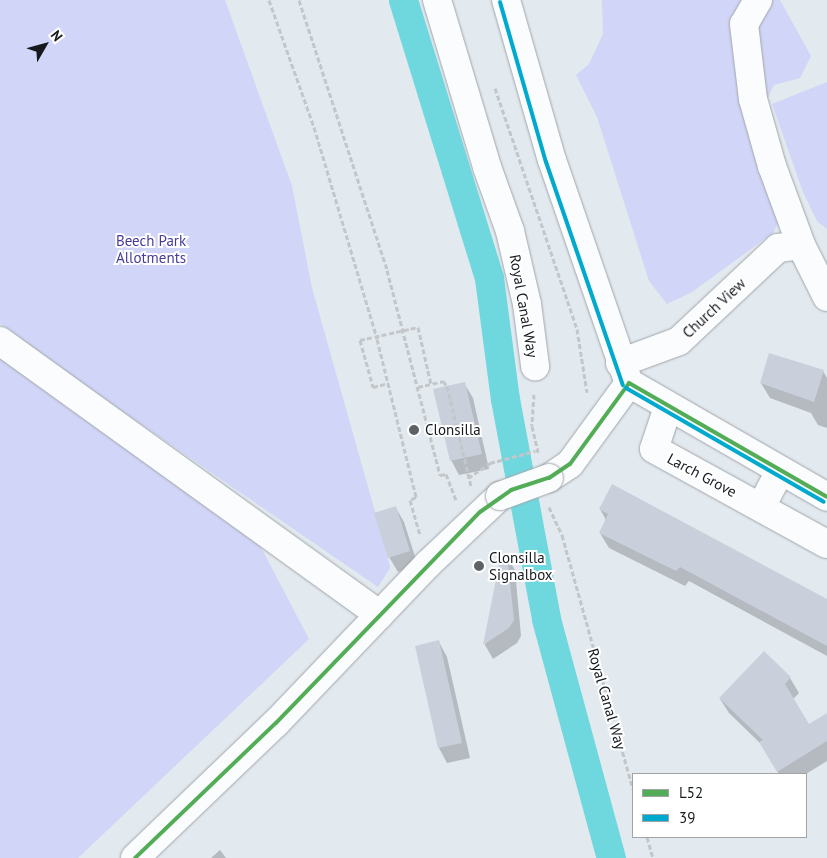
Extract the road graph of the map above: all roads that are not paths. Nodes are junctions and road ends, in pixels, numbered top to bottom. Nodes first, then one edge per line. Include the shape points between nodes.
1 (437, 0) edge
2 (506, 0) edge
3 (758, 0) edge
4 (801, 245) junction
5 (827, 297) edge
6 (0, 341) edge
7 (535, 366) road end
8 (625, 373) junction
9 (668, 407) junction
10 (780, 472) junction
11 (827, 497) edge
12 (762, 507) junction
13 (827, 544) edge
14 (380, 615) junction
15 (134, 858) edge

1 - 7 street, Royal Canal Way via 487,167 510,231 527,304
2 - 8 street via 550,154
3 - 4 street via 744,24 753,99 772,166
4 - 5 street
4 - 8 street, Church View via 778,248 679,341
6 - 14 street
8 - 9 street
8 - 14 street, bridge via 570,464 545,480 500,496 465,527
9 - 10 street
9 - 12 street, Larch Grove via 654,449
10 - 11 street
10 - 12 street
12 - 13 street, Larch Grove
14 - 15 street via 276,724

